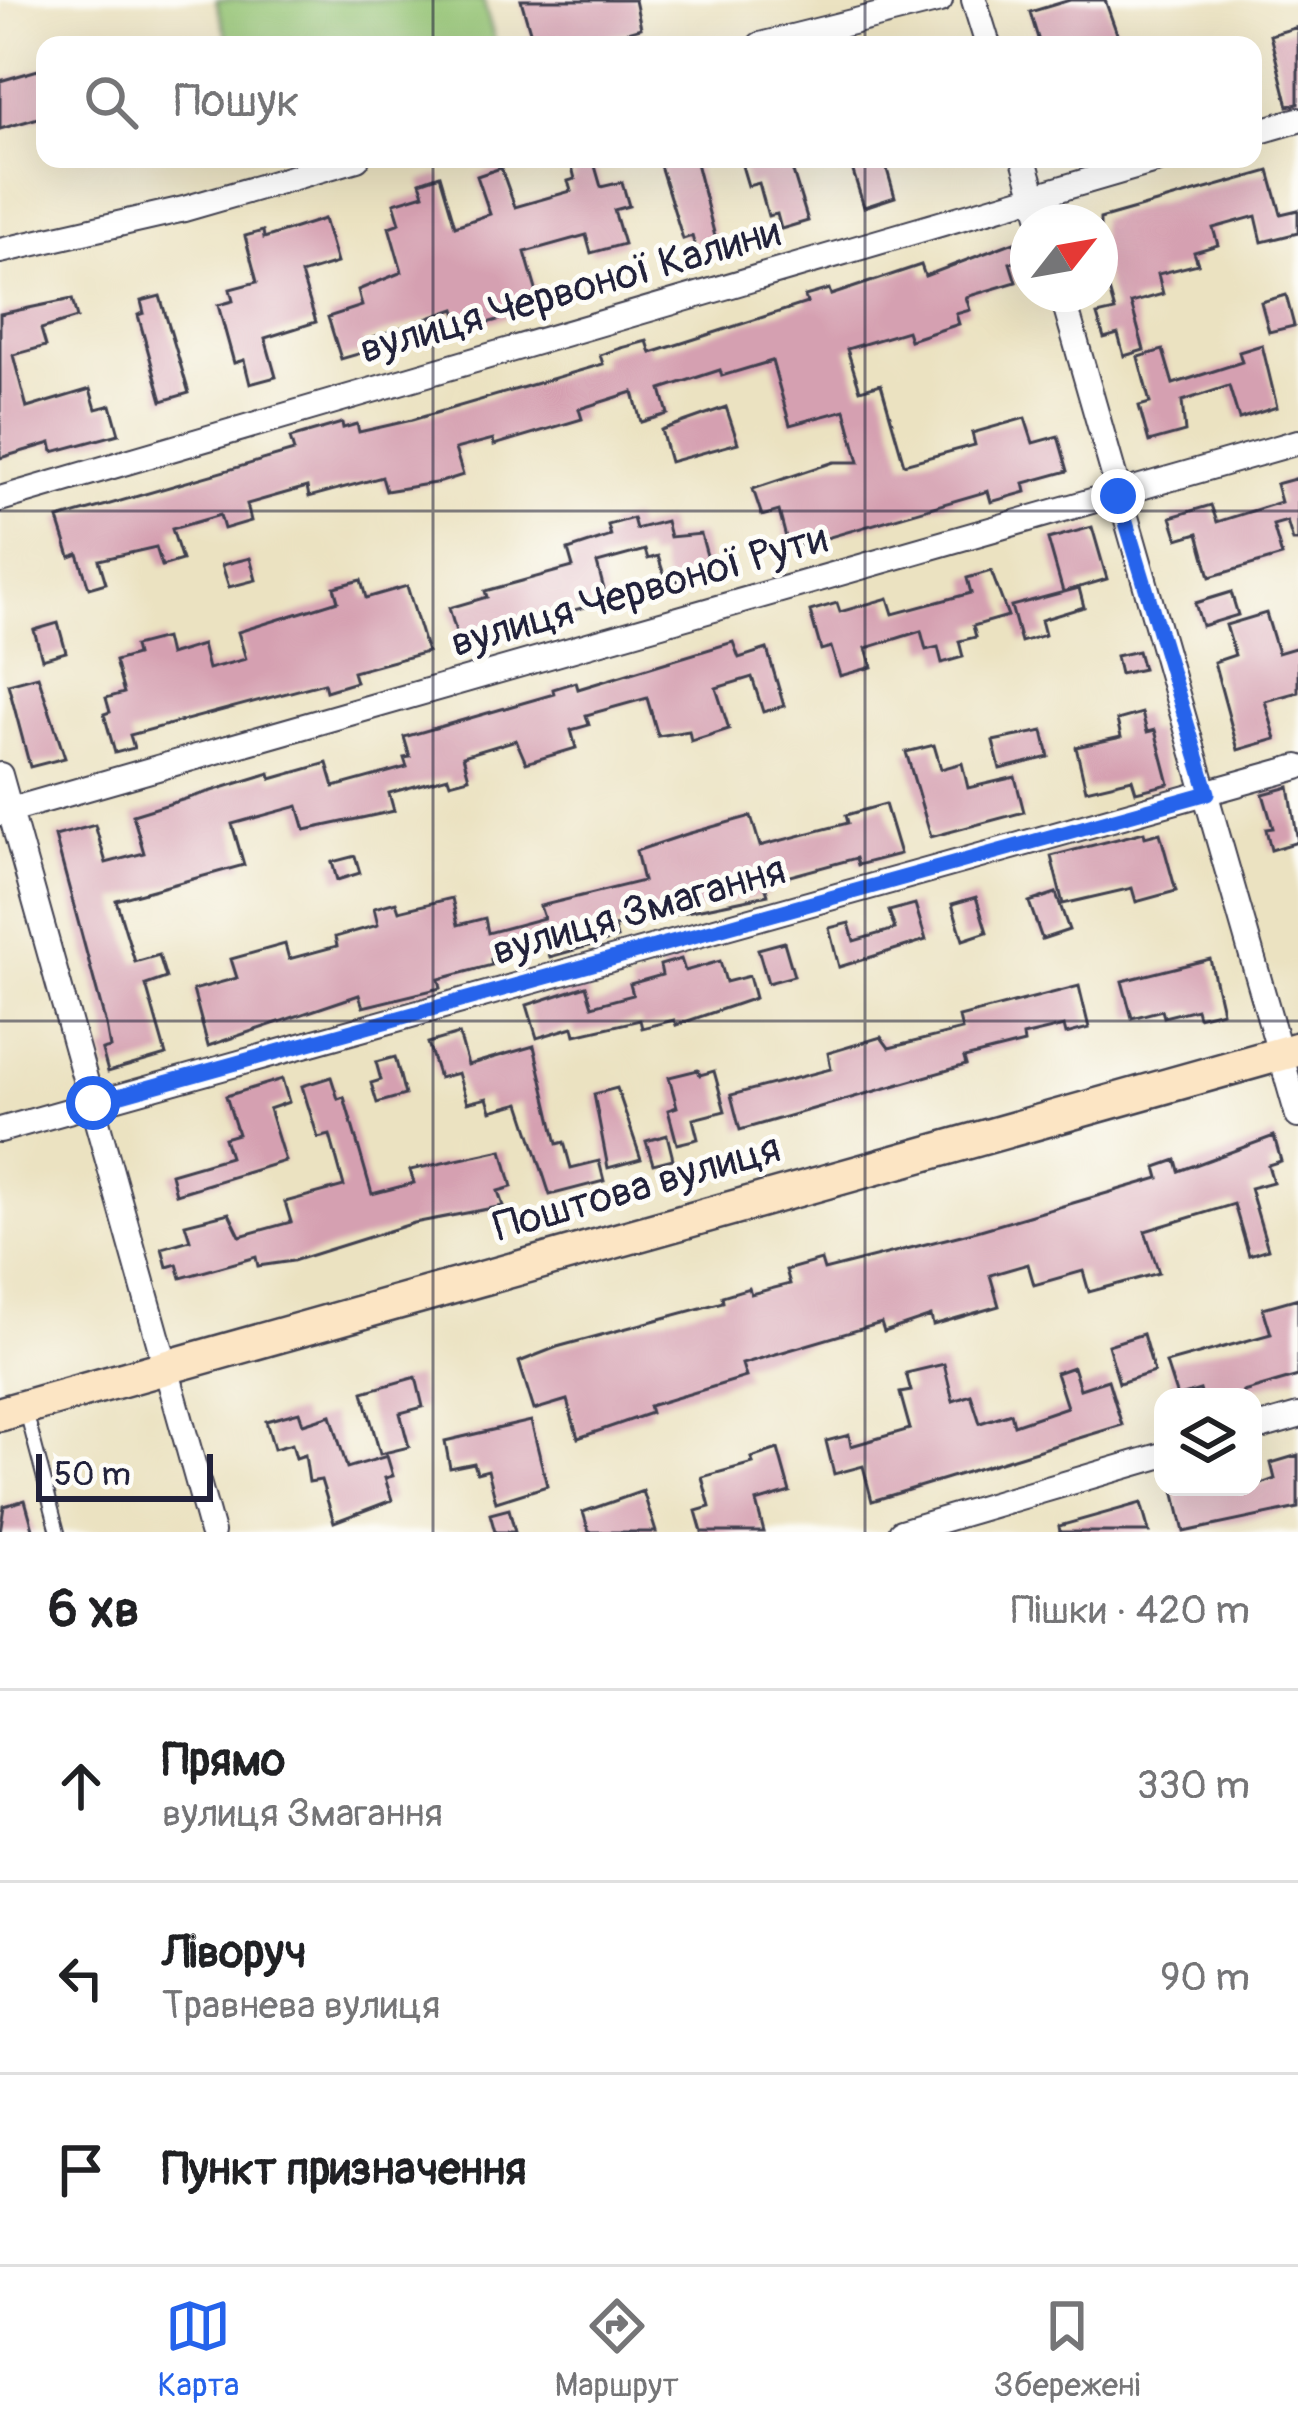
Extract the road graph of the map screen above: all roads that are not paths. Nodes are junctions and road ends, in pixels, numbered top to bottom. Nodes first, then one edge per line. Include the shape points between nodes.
1 (940, 0) edge
2 (974, 0) edge
3 (796, 36) edge
4 (985, 36) edge
5 (1298, 120) edge
6 (1262, 130) edge
7 (327, 168) edge
8 (1027, 168) edge
9 (1131, 168) edge
10 (1035, 196) junction
11 (1037, 204) edge
12 (0, 251) edge
13 (1067, 312) edge
14 (1298, 442) edge
15 (1118, 496) junction
16 (0, 499) edge
17 (1298, 766) edge
18 (0, 775) edge
19 (1208, 793) junction
20 (5, 811) edge
21 (1290, 1052) edge
22 (93, 1103) junction
23 (1298, 1116) edge
24 (0, 1130) edge
25 (164, 1368) junction
26 (12, 1411) edge
27 (1298, 1416) edge
28 (1262, 1426) edge
29 (1154, 1459) edge
30 (58, 1532) edge
31 (212, 1532) edge
32 (901, 1532) edge

1 - 3 street
2 - 4 street
5 - 6 street
7 - 12 street
8 - 10 street
9 - 10 street, вулиця Червоної Калини
10 - 11 street
10 - 16 street, вулиця Червоної Калини
13 - 15 street
14 - 15 street, вулиця Червоної Рути
15 - 19 street
15 - 20 street, вулиця Червоної Рути
17 - 19 street, вулиця Змагання
18 - 20 street
19 - 21 street
19 - 22 street, вулиця Змагання
20 - 22 street
21 - 23 street
21 - 25 street, Поштова вулиця
22 - 24 street, вулиця Змагання
22 - 25 street
25 - 26 street, Поштова вулиця
25 - 31 street
26 - 30 lane
27 - 28 street
29 - 32 street

